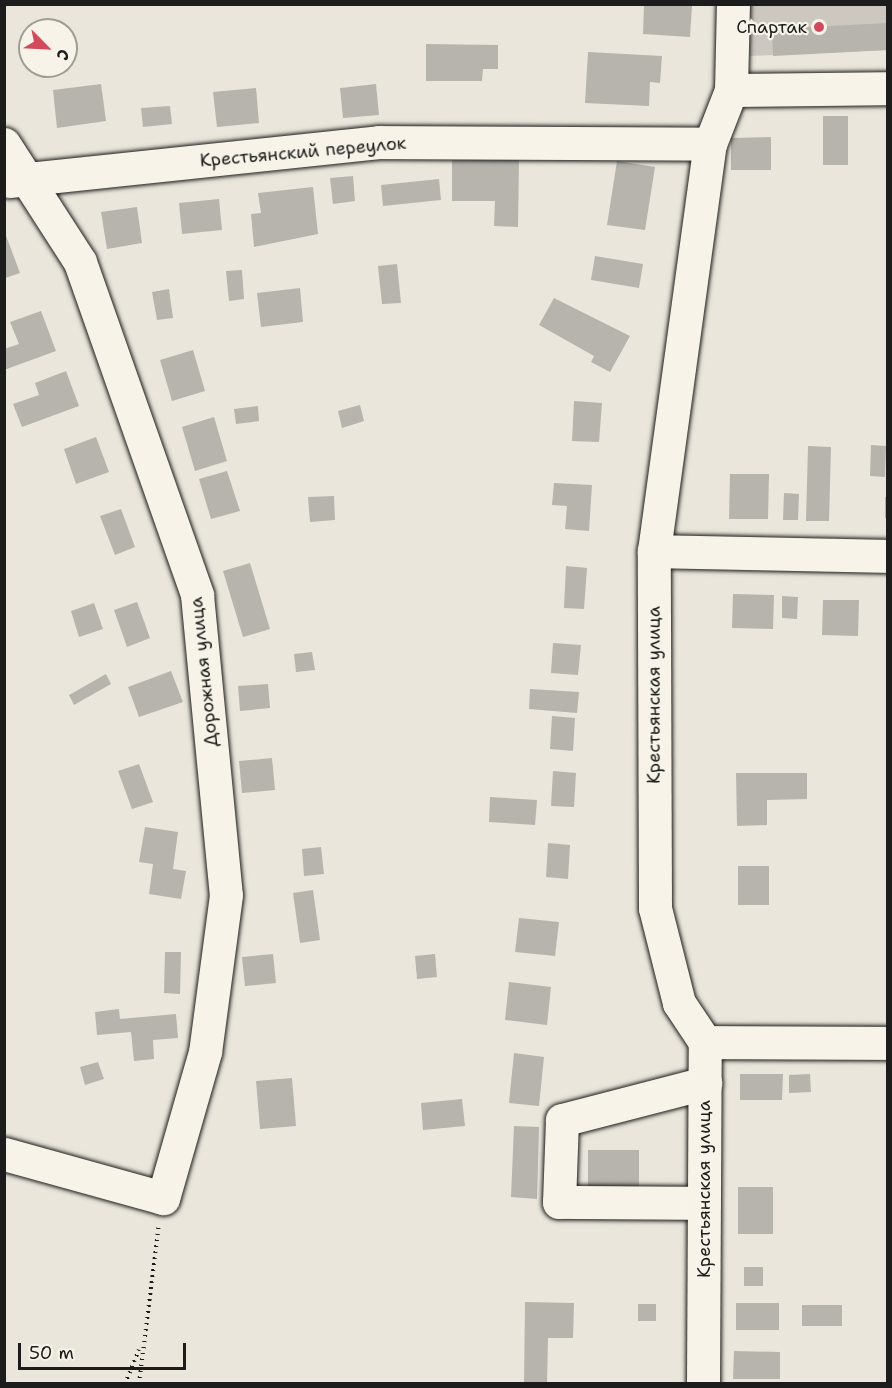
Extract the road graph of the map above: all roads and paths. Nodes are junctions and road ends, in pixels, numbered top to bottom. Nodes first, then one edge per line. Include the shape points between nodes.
1 (733, 4) edge
2 (888, 88) edge
3 (731, 90) junction
4 (4, 144) edge
5 (710, 144) junction
6 (15, 180) edge
7 (654, 550) junction
8 (888, 556) edge
9 (705, 1042) junction
10 (888, 1043) edge
11 (705, 1083) junction
12 (4, 1154) edge
13 (163, 1198) junction
14 (704, 1203) junction
15 (141, 1347) junction
16 (125, 1383) edge
17 (139, 1383) edge
18 (703, 1383) edge

1 - 3 street, Крестьянская улица
2 - 3 street
3 - 5 street, Крестьянская улица
4 - 6 street, Дорожная улица
5 - 6 street, Крестьянский переулок via 379,142
5 - 7 street, Крестьянская улица
6 - 13 street, Дорожная улица via 80,262 198,595 226,895 205,1052
7 - 8 street
7 - 9 street, Крестьянская улица via 655,908 679,1003
9 - 10 street
9 - 11 street, Крестьянская улица
11 - 14 street, Крестьянская улица
11 - 14 street via 562,1119 559,1202
12 - 13 street
13 - 15 path
14 - 18 street, Крестьянская улица
15 - 16 path
15 - 17 path

